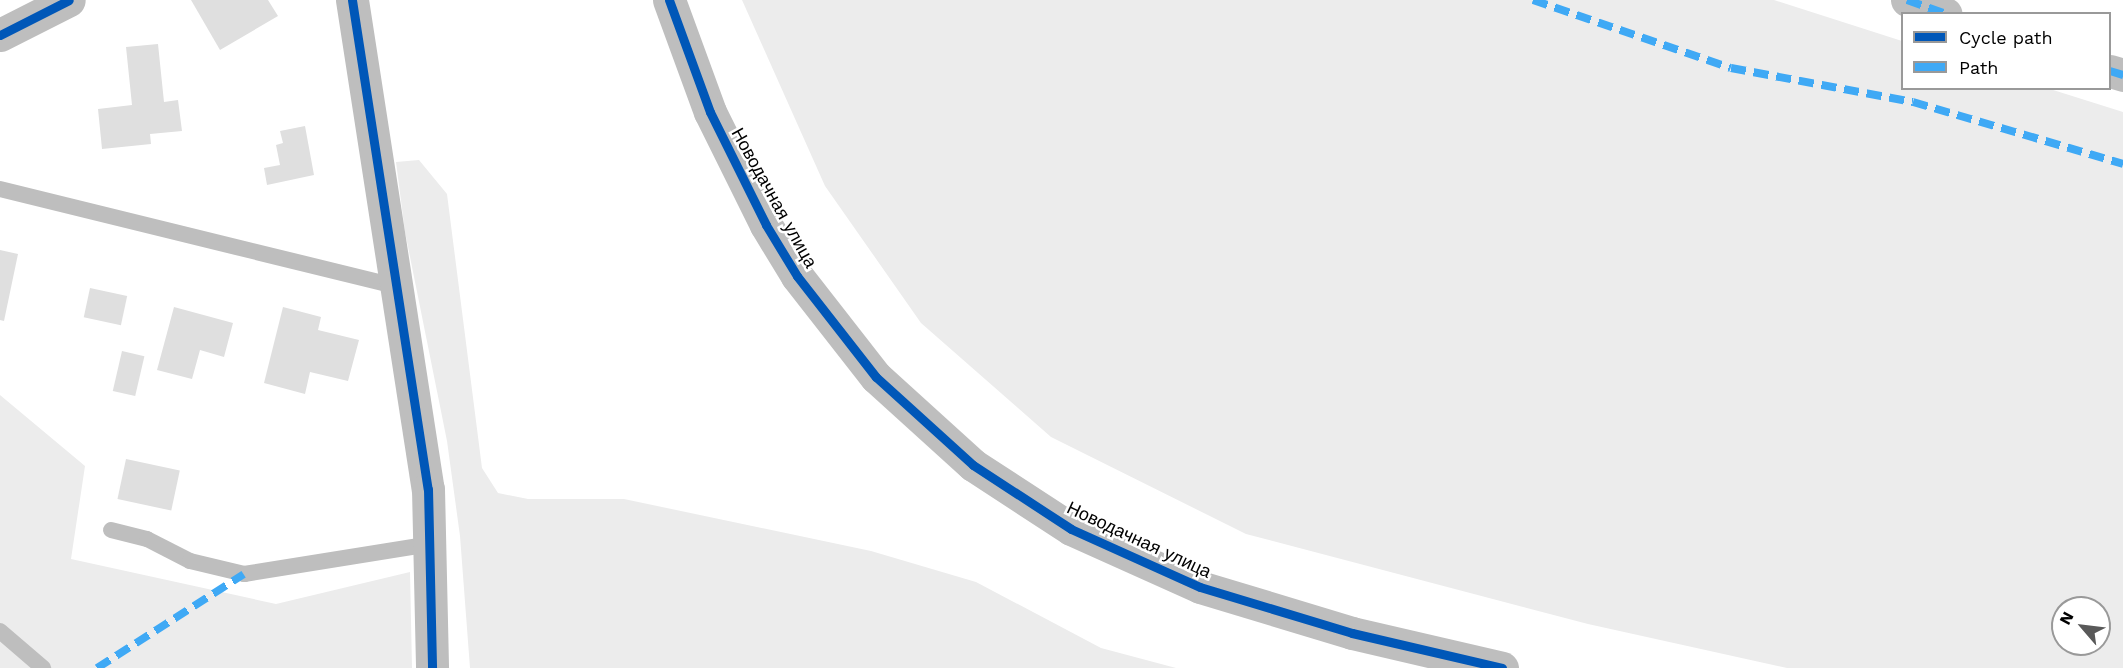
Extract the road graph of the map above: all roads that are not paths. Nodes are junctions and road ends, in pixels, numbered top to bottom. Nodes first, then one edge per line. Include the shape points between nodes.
1 (69, 0) edge
2 (352, 0) edge
3 (669, 0) edge
4 (1907, 0) edge
5 (1940, 12) edge
6 (0, 35) edge
7 (0, 189) edge
8 (399, 287) junction
9 (111, 530) dead end
10 (432, 544) junction
11 (0, 631) edge
12 (43, 668) edge
13 (432, 668) edge
14 (1502, 668) edge

1 - 6 street
2 - 8 street
3 - 14 street, Новодачная улица via 710,112 766,225 797,276 876,377 974,465 1071,529 1200,587 1341,630
4 - 5 street
7 - 8 lane
8 - 10 street
9 - 10 lane via 147,539 190,561 243,574
10 - 13 street
11 - 12 lane

